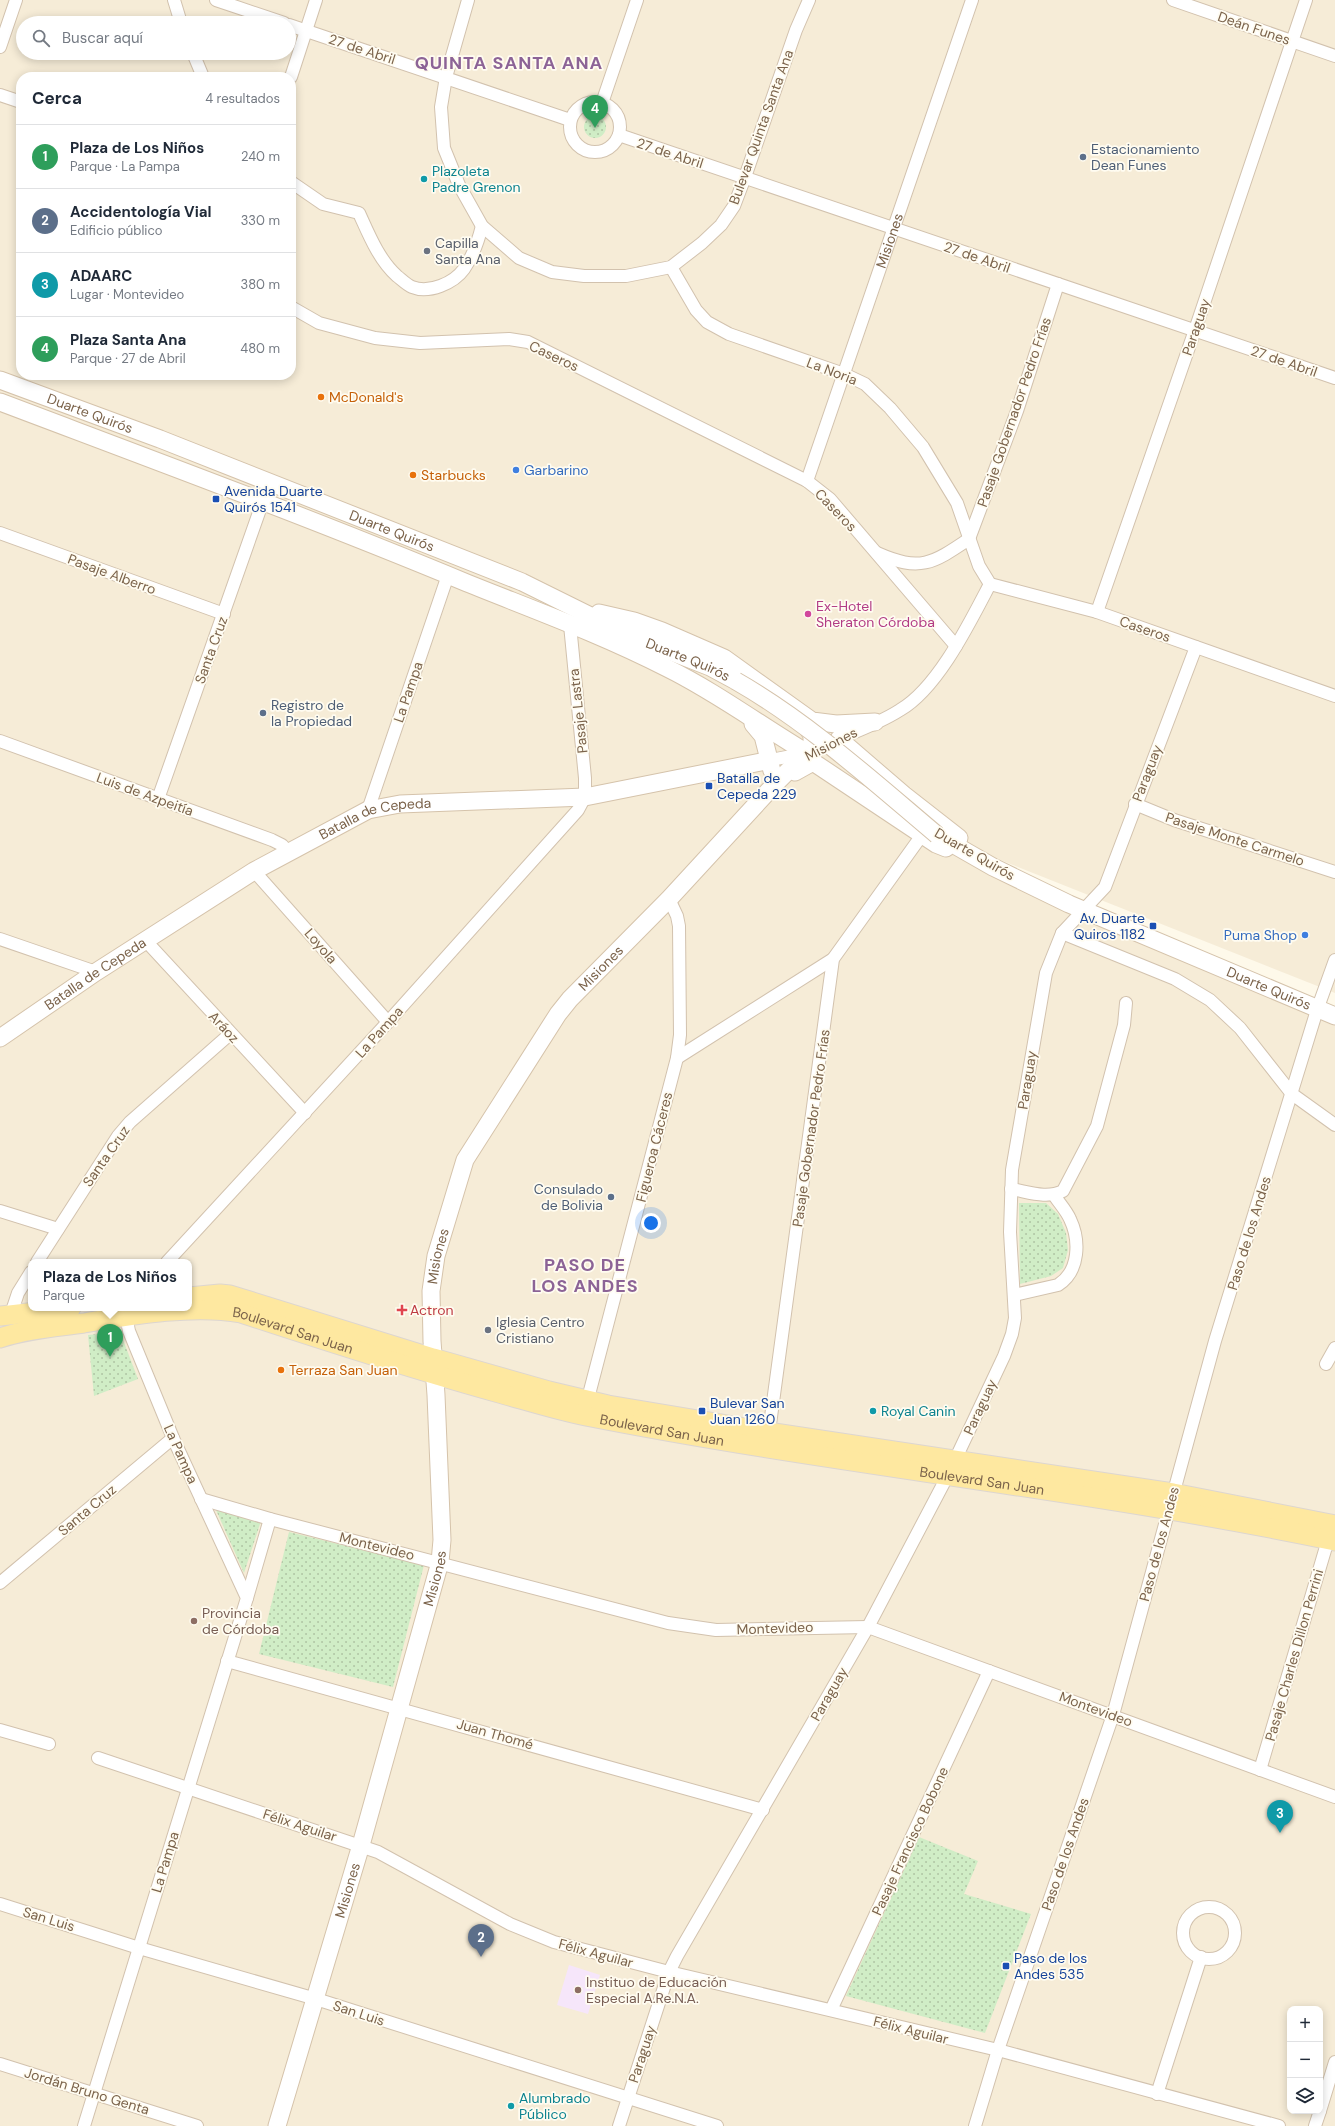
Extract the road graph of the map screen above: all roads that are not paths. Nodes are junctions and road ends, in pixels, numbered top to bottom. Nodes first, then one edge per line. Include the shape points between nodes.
1 (16, 0) edge
2 (174, 0) edge
3 (216, 0) edge
4 (316, 0) edge
5 (468, 0) edge
6 (637, 0) edge
7 (809, 0) edge
8 (972, 0) edge
9 (1173, 0) edge
10 (1306, 0) edge
11 (178, 16) edge
12 (263, 16) edge
13 (296, 27) edge
14 (307, 31) junction
15 (1291, 41) junction
16 (0, 47) edge
17 (1335, 56) edge
18 (196, 60) edge
19 (201, 72) edge
20 (292, 72) edge
21 (446, 77) junction
22 (0, 95) edge
23 (16, 100) edge
24 (602, 103) junction
25 (570, 120) junction
26 (619, 136) junction
27 (745, 177) junction
28 (296, 185) edge
29 (482, 226) junction
30 (894, 228) junction
31 (671, 267) junction
32 (1058, 284) junction
33 (296, 310) edge
34 (1195, 330) junction
35 (844, 374) junction
36 (1335, 378) edge
37 (0, 380) edge
38 (0, 402) edge
39 (807, 481) junction
40 (263, 501) junction
41 (0, 533) edge
42 (969, 539) junction
43 (874, 552) junction
44 (448, 575) junction
45 (990, 584) junction
46 (573, 608) junction
47 (1097, 612) junction
48 (224, 614) junction
49 (570, 625) junction
50 (956, 646) junction
51 (1196, 647) junction
52 (1335, 696) edge
53 (792, 708) junction
54 (748, 717) junction
55 (875, 722) junction
56 (839, 739) junction
57 (0, 741) edge
58 (852, 751) junction
59 (810, 758) junction
60 (771, 760) junction
61 (777, 782) junction
62 (585, 796) junction
63 (158, 799) junction
64 (1135, 804) junction
65 (368, 810) junction
66 (929, 835) junction
67 (288, 852) junction
68 (993, 867) junction
69 (254, 871) junction
70 (1335, 872) edge
71 (669, 899) junction
72 (1085, 911) junction
73 (1062, 933) junction
74 (0, 939) edge
75 (145, 940) junction
76 (833, 959) junction
77 (1335, 960) edge
78 (96, 972) junction
79 (1126, 1003) dead end
80 (1318, 1010) junction
81 (1335, 1016) edge
82 (388, 1022) junction
83 (230, 1034) junction
84 (0, 1038) edge
85 (677, 1058) junction
86 (1292, 1094) junction
87 (305, 1113) junction
88 (1335, 1125) edge
89 (1011, 1189) junction
90 (1054, 1195) junction
91 (0, 1211) edge
92 (58, 1229) junction
93 (39, 1259) edge
94 (170, 1259) edge
95 (28, 1277) edge
96 (1014, 1295) junction
97 (192, 1296) edge
98 (192, 1310) edge
99 (43, 1311) edge
100 (154, 1311) edge
101 (128, 1312) edge
102 (5, 1315) edge
103 (0, 1338) edge
104 (1335, 1348) edge
105 (1326, 1364) dead end
106 (434, 1367) junction
107 (585, 1408) junction
108 (174, 1438) junction
109 (767, 1440) junction
110 (952, 1468) junction
111 (1173, 1493) junction
112 (201, 1499) junction
113 (1169, 1511) junction
114 (270, 1519) junction
115 (1333, 1535) edge
116 (440, 1562) junction
117 (0, 1582) edge
118 (247, 1598) junction
119 (868, 1627) junction
120 (227, 1660) junction
121 (989, 1671) junction
122 (400, 1708) junction
123 (1113, 1715) junction
124 (0, 1730) edge
125 (49, 1744) dead end
126 (98, 1758) dead end
127 (1260, 1770) junction
128 (188, 1788) junction
129 (1335, 1797) edge
130 (763, 1810) junction
131 (362, 1845) junction
132 (0, 1904) edge
133 (139, 1948) junction
134 (1201, 1957) junction
135 (669, 1972) junction
136 (316, 1999) junction
137 (830, 2010) junction
138 (998, 2050) junction
139 (1335, 2062) edge
140 (0, 2064) edge
141 (94, 2093) junction
142 (1157, 2094) junction
143 (628, 2098) junction
144 (1323, 2101) edge
145 (1319, 2114) edge
146 (84, 2126) edge
147 (197, 2126) edge
148 (277, 2126) edge
149 (619, 2126) edge
150 (717, 2126) edge
151 (975, 2126) edge
152 (1279, 2126) edge
153 (1315, 2126) edge

1 - 16 street
2 - 11 street
3 - 12 street
4 - 14 street
5 - 21 street, Bulevar Quinta Santa Ana
6 - 24 street
7 - 27 street, Bulevar Quinta Santa Ana via 796,30
8 - 30 street, Misiones
9 - 15 street, Deán Funes
10 - 15 street, Paraguay
13 - 14 street, 27 de Abril
14 - 20 street
14 - 21 street, 27 de Abril
15 - 17 street, Deán Funes
15 - 34 street, Paraguay
18 - 19 street
21 - 25 street, 27 de Abril
21 - 29 street, Bulevar Quinta Santa Ana via 441,107 444,148 459,184
22 - 23 street
24 - 25 street via 586,104 579,108
24 - 26 street via 609,106 619,119
25 - 26 street via 572,138 584,150 592,153 609,148
26 - 27 street, 27 de Abril
27 - 30 street, 27 de Abril
27 - 31 street, Bulevar Quinta Santa Ana via 734,206 721,225 702,244
28 - 29 street via 323,204 359,213 385,263 397,276 413,287 432,288 448,283 463,270 477,245
29 - 31 street, Bulevar Quinta Santa Ana via 519,258 552,272 584,276 626,276
30 - 32 street, 27 de Abril
30 - 35 street, Misiones
31 - 35 street, La Noria via 696,310 707,322 730,334
32 - 34 street, 27 de Abril
32 - 42 street, Pasaje Gobernador Pedro Frías via 1017,411
33 - 39 street, Caseros via 319,324 375,338 420,343 509,340 528,342
34 - 36 street, 27 de Abril
34 - 47 street, Paraguay
35 - 39 street, Misiones
35 - 42 street, La Noria via 864,384 890,408 923,448 957,503
37 - 46 main road, Duarte Quirós via 167,442 508,576
38 - 40 main road, Duarte Quirós
39 - 43 street, Caseros via 830,499
40 - 44 main road, Duarte Quirós
40 - 48 street, Santa Cruz
41 - 48 street, Pasaje Alberro
42 - 43 street, Caseros via 942,557 925,564 899,563
42 - 45 street via 979,566
43 - 50 street
44 - 49 main road, Duarte Quirós
44 - 65 street, La Pampa
45 - 47 street, Caseros
45 - 50 street, Misiones
46 - 53 main road via 634,621 696,644 724,658
46 - 66 main road, Duarte Quirós, bridge via 630,636 710,667 757,693 847,759
47 - 51 street, Caseros
48 - 63 street, Santa Cruz
49 - 54 main road, Duarte Quirós via 666,667 719,695
49 - 62 street, Pasaje Lastra
50 - 55 street, Misiones via 924,689 901,710
51 - 52 street, Caseros
51 - 64 street, Paraguay
53 - 55 main road via 812,721 836,724
53 - 59 main road via 812,735
54 - 59 main road, Duarte Quirós
54 - 60 main road via 763,736
55 - 56 street, Misiones
56 - 58 main road
56 - 59 street, Misiones
57 - 63 street, Luis de Azpeitía
58 - 59 main road via 838,751
58 - 68 main road
59 - 60 street, Batalla de Cepeda
59 - 61 main road, Misiones
59 - 66 main road, Duarte Quirós
60 - 61 main road
60 - 62 main road, Batalla de Cepeda
61 - 71 main road, Misiones
62 - 65 main road, Batalla de Cepeda via 400,804
62 - 82 street, La Pampa via 578,810
63 - 67 street, Luis de Azpeitía via 272,840
64 - 70 street, Pasaje Monte Carmelo via 1174,820
64 - 72 street, Paraguay via 1105,887
65 - 67 main road, Batalla de Cepeda
66 - 68 main road, Duarte Quirós
66 - 76 street, Pasaje Gobernador Pedro Frías
67 - 69 main road, Batalla de Cepeda
68 - 72 main road, Duarte Quirós
69 - 75 main road, Batalla de Cepeda
69 - 82 street, Loyola
71 - 85 street, Figueroa Cáceres via 679,926 680,1035
71 - 106 main road, Misiones via 558,1014 465,1160 432,1273
72 - 73 street, Paraguay
72 - 80 main road, Duarte Quirós
73 - 86 street via 1175,979 1210,1000 1240,1028
73 - 89 street, Paraguay via 1042,987
74 - 78 street
75 - 78 main road, Batalla de Cepeda
75 - 83 street, Aráoz
76 - 85 street
76 - 109 street, Pasaje Gobernador Pedro Frías
77 - 80 street, Paso de los Andes
78 - 84 main road, Batalla de Cepeda
79 - 90 street via 1124,1025 1097,1126 1063,1191
80 - 81 main road, Duarte Quirós
80 - 86 street, Paso de los Andes
82 - 87 street, La Pampa
83 - 87 street, Aráoz
83 - 92 street, Santa Cruz via 130,1122 118,1136
85 - 107 street, Figueroa Cáceres
86 - 88 street
86 - 111 street, Paso de los Andes via 1215,1341
87 - 94 street, La Pampa
89 - 90 street
89 - 96 street, Paraguay via 1010,1232
90 - 96 street via 1070,1218 1075,1234 1073,1269 1064,1282 1058,1285
91 - 92 street
92 - 93 street, Santa Cruz
95 - 102 street
96 - 110 street, Paraguay via 1015,1318 1012,1334
97 - 106 main road, Boulevard San Juan via 230,1296
98 - 106 main road, Boulevard San Juan via 222,1310 241,1314
99 - 102 main road
100 - 101 main road, Boulevard San Juan
101 - 103 main road, Boulevard San Juan via 24,1331
101 - 108 street, La Pampa via 129,1330
104 - 105 street
106 - 107 main road, Boulevard San Juan
106 - 116 main road, Misiones via 442,1540
107 - 109 main road, Boulevard San Juan
108 - 112 street, La Pampa
108 - 117 street, Santa Cruz
109 - 110 main road, Boulevard San Juan
110 - 111 main road, Boulevard San Juan
110 - 113 main road, Boulevard San Juan
110 - 119 street, Paraguay
111 - 113 street, Paso de los Andes
111 - 115 main road, Boulevard San Juan
112 - 114 street, Montevideo
112 - 118 street, La Pampa
113 - 115 main road, Boulevard San Juan
113 - 123 street, Paso de los Andes
114 - 116 street, Montevideo
114 - 118 street, La Pampa
115 - 127 street, Pasaje Charles Dillon Perrini
116 - 119 street, Montevideo via 668,1623 700,1629
116 - 122 main road, Misiones
118 - 120 street, La Pampa
119 - 121 street, Montevideo
119 - 130 street, Paraguay
120 - 122 street, Juan Thomé
120 - 128 street, La Pampa
121 - 123 street, Montevideo
121 - 137 street, Pasaje Francisco Bobone
122 - 130 street, Juan Thomé
122 - 131 main road, Misiones
123 - 127 street, Montevideo
123 - 138 street, Paso de los Andes
124 - 125 street
126 - 128 street, Félix Aguilar
127 - 129 street, Montevideo
128 - 131 street, Félix Aguilar
128 - 133 street, La Pampa
130 - 135 street, Paraguay
131 - 135 street, Félix Aguilar via 531,1934
131 - 136 main road, Misiones
132 - 133 street, San Luis
133 - 136 street, San Luis
133 - 141 street, La Pampa
134 - 134 street via 1219,1957 1232,1945 1235,1937 1233,1924 1226,1912 1218,1908 1194,1911 1184,1924 1184,1940 1188,1948
134 - 142 street
135 - 137 street, Félix Aguilar
135 - 143 street, Paraguay
136 - 143 street, San Luis
136 - 148 main road, Misiones
137 - 138 street, Félix Aguilar
138 - 142 street, Félix Aguilar
138 - 151 street, Paso de los Andes
139 - 144 street
140 - 141 street, Jordán Bruno Genta
141 - 146 street, La Pampa
141 - 147 street, Jordán Bruno Genta
142 - 152 street, Félix Aguilar
143 - 149 street, Paraguay
143 - 150 street, San Luis
145 - 153 street

